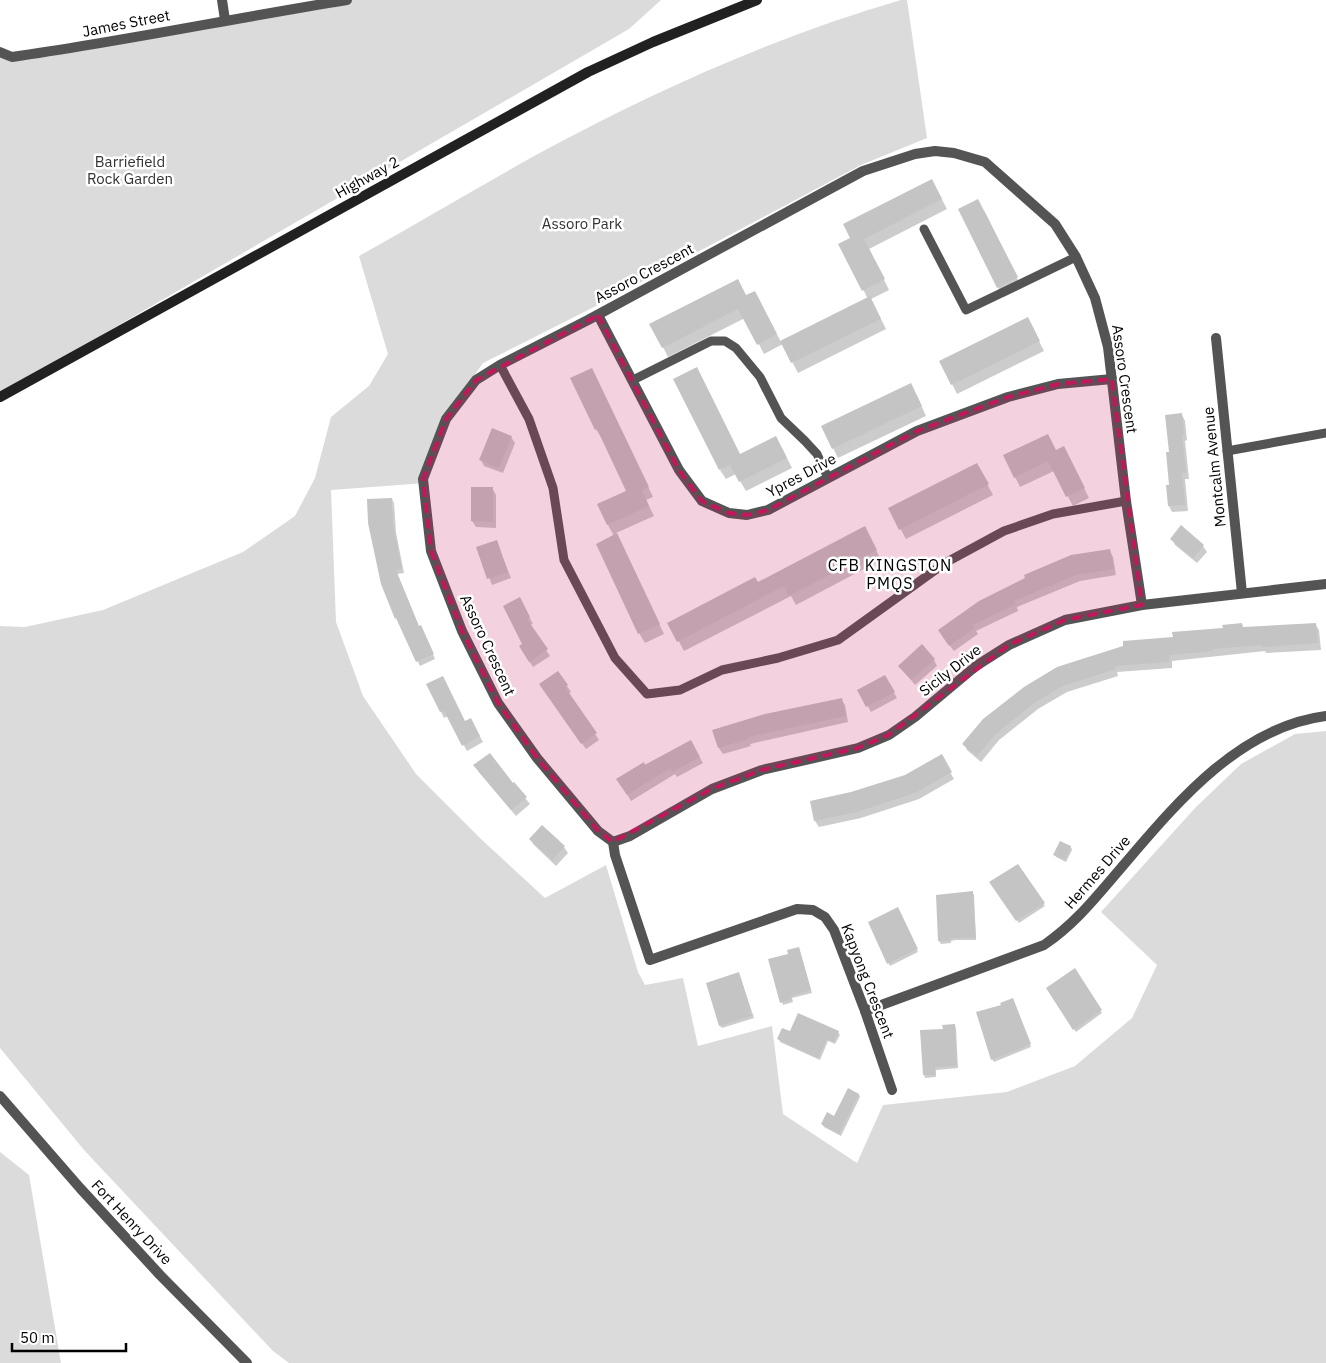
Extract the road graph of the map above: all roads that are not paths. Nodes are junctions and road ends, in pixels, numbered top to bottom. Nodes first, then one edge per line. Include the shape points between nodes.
1 (222, 0) edge
2 (347, 0) edge
3 (757, 0) edge
4 (225, 20) junction
5 (0, 52) edge
6 (924, 228) dead end
7 (1076, 257) junction
8 (598, 315) junction
9 (1216, 338) dead end
10 (500, 365) junction
11 (1112, 379) junction
12 (633, 380) junction
13 (0, 397) edge
14 (1326, 433) edge
15 (1227, 451) junction
16 (828, 478) junction
17 (1126, 501) junction
18 (1326, 584) edge
19 (1242, 593) junction
20 (1142, 605) junction
21 (1326, 716) edge
22 (612, 842) junction
23 (865, 1010) junction
24 (892, 1090) dead end
25 (0, 1096) edge
26 (247, 1363) edge

1 - 4 street
2 - 4 street, James Street
3 - 13 main road, Highway 2 via 588,72
4 - 5 street, James Street via 12,57
6 - 7 lane via 966,310
7 - 8 street, Assoro Crescent via 1055,224 985,162 935,150 863,172
7 - 11 street, Assoro Crescent via 1096,298
8 - 10 street, Assoro Crescent
8 - 12 street, Ypres Drive
9 - 15 street, Montcalm Avenue
10 - 17 lane via 529,418 553,488 564,560 615,658 647,694 680,690 722,670 838,640 945,563 1004,531 1053,514
10 - 22 street, Assoro Crescent via 476,380 446,419 423,479 430,551 462,631 498,703 537,758 598,831
11 - 16 street, Ypres Drive via 1058,384 1008,397 917,431
11 - 17 street, Assoro Crescent
12 - 16 lane via 711,341 725,340 736,348 760,378 782,418 816,454
12 - 16 street, Ypres Drive via 679,470 702,500 729,513 746,515 768,510
14 - 15 lane
15 - 19 street, Montcalm Avenue
17 - 20 street, Assoro Crescent
18 - 19 street, Sicily Drive
19 - 20 street, Sicily Drive
20 - 22 street, Sicily Drive via 1065,620 1017,641 976,666 889,735 858,748 762,770 712,789 630,836
21 - 23 street, Hermes Drive via 1282,726 1243,748 1212,772 1147,838 1082,914 1044,945
22 - 23 street, Kapyong Crescent via 650,960 797,909 814,910 825,917 834,930
23 - 24 street, Kapyong Crescent
25 - 26 street, Fort Henry Drive via 160,1275

